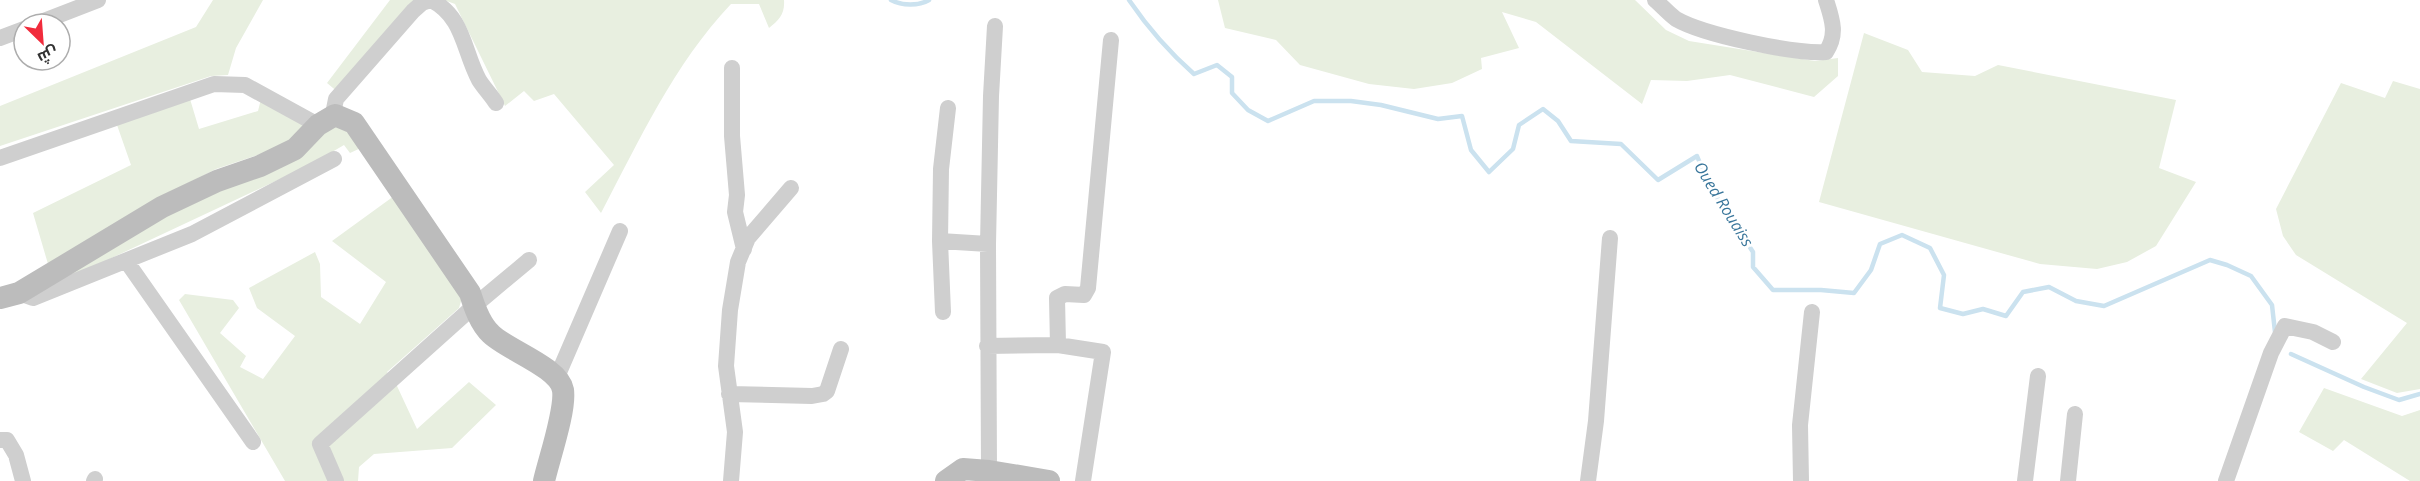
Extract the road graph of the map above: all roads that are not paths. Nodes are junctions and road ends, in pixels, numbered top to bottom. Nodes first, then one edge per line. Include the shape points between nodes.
1 (98, 0) edge
2 (1655, 0) edge
3 (1826, 0) edge
4 (67, 12) edge
5 (995, 26) dead end
6 (1111, 40) dead end
7 (732, 68) dead end
8 (496, 103) dead end
9 (948, 108) dead end
10 (326, 120) junction
11 (0, 158) edge
12 (334, 159) dead end
13 (791, 188) dead end
14 (621, 231) dead end
15 (1610, 238) dead end
16 (940, 241) junction
17 (988, 244) junction
18 (744, 249) junction
19 (529, 260) dead end
20 (127, 262) junction
21 (9, 295) edge
22 (474, 306) junction
23 (944, 312) dead end
24 (1812, 312) dead end
25 (2333, 342) dead end
26 (1058, 345) junction
27 (987, 346) junction
28 (841, 349) dead end
29 (2038, 376) dead end
30 (557, 377) junction
31 (729, 394) junction
32 (2075, 414) dead end
33 (0, 440) edge
34 (253, 442) dead end
35 (990, 476) edge
36 (23, 481) edge
37 (336, 481) edge
38 (544, 481) edge
39 (731, 481) edge
40 (946, 481) edge
41 (1049, 481) edge
42 (1083, 481) edge
43 (1588, 481) edge
44 (1801, 481) edge
45 (2025, 481) edge
46 (2068, 481) edge
47 (2226, 481) edge

1 - 4 street
2 - 3 street via 1676,18 1716,34 1810,53 1826,52 1832,42 1834,26
5 - 17 street
6 - 26 street via 1088,288 1084,295 1065,294 1057,298
7 - 18 street via 735,212
8 - 10 street via 480,80 453,16 431,0 413,11 336,99
9 - 16 street via 941,169
10 - 11 street via 245,85 214,84
10 - 21 street via 295,149 162,207
10 - 22 street via 354,123 470,293
12 - 20 street via 192,234
13 - 18 street via 748,238
14 - 30 street
15 - 43 street
16 - 17 street
16 - 23 street
17 - 27 street
18 - 31 street via 730,310 726,366
19 - 22 street
20 - 21 street via 33,298
20 - 34 street
22 - 30 street via 490,334
22 - 37 street via 320,444
24 - 44 street via 1800,425
25 - 47 street via 2313,332 2285,326 2271,352
26 - 27 street
26 - 42 street via 1103,352
27 - 35 street
28 - 31 street via 823,394
29 - 45 street
30 - 38 street via 563,390
31 - 39 street via 735,432
32 - 46 street
33 - 36 street via 7,440 16,455
35 - 40 street via 963,469
35 - 41 street

